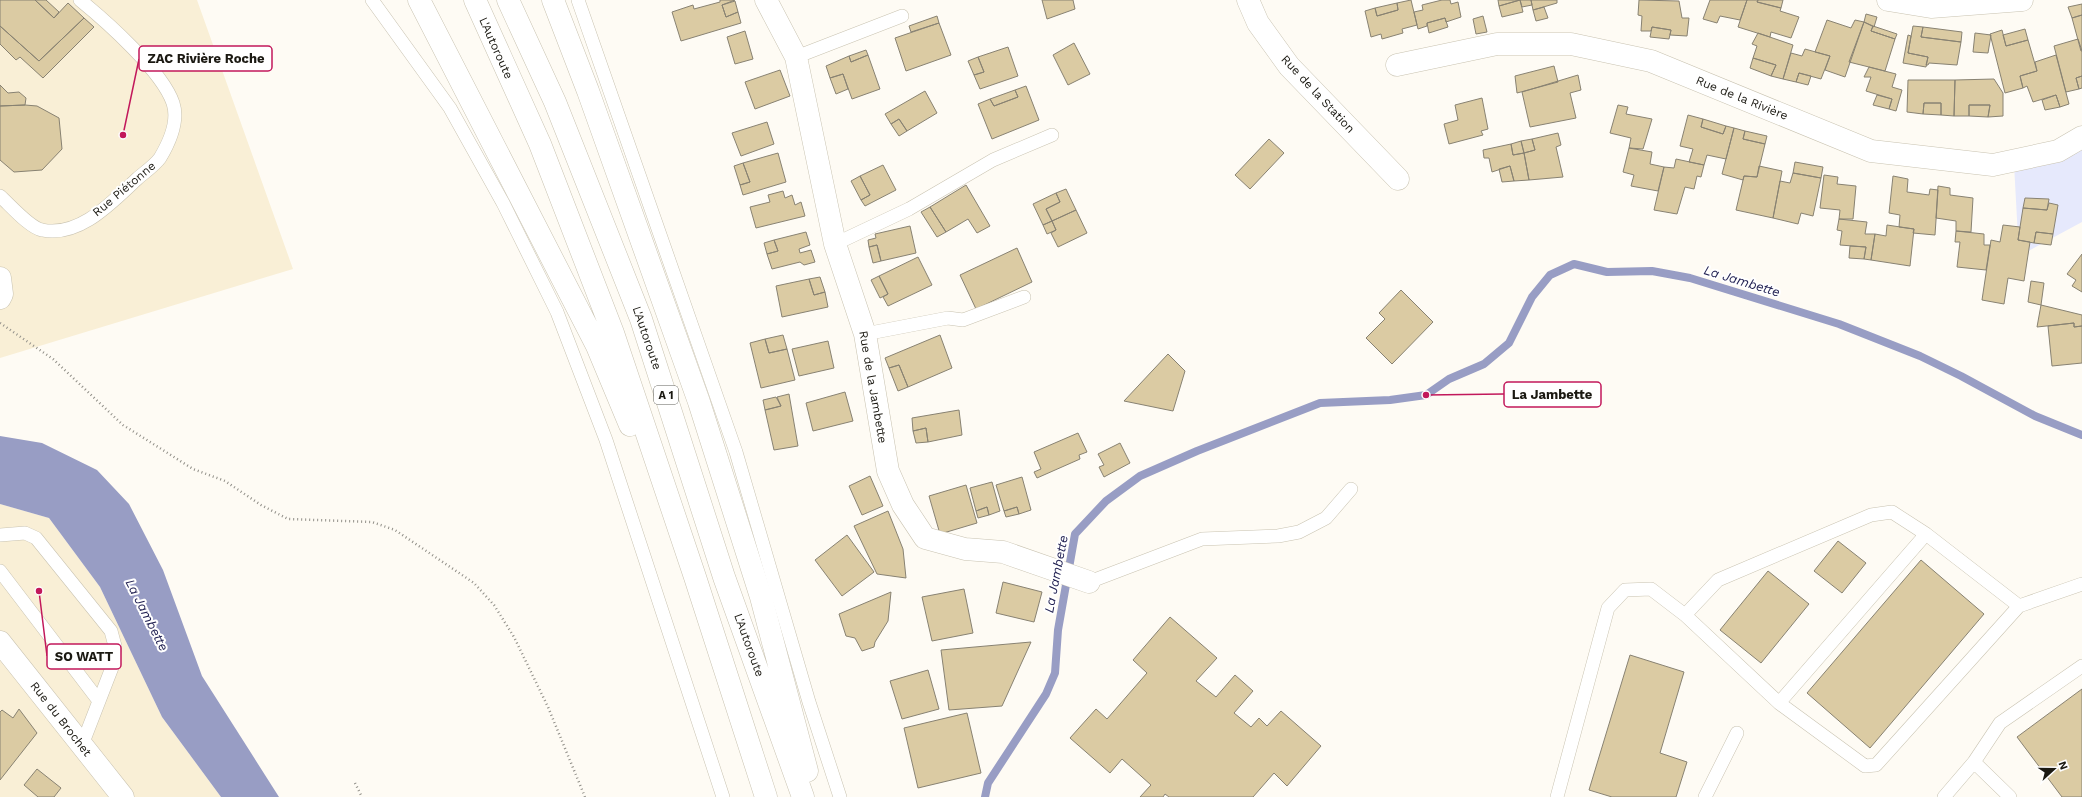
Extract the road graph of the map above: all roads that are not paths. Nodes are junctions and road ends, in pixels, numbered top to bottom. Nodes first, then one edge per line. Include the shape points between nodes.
1 (80, 0) edge
2 (372, 0) edge
3 (419, 0) edge
4 (474, 0) edge
5 (508, 0) edge
6 (553, 0) edge
7 (562, 0) edge
8 (578, 0) edge
9 (766, 0) edge
10 (1248, 0) edge
11 (1888, 0) edge
12 (2022, 0) edge
13 (902, 16) dead end
14 (796, 57) junction
15 (1398, 65) dead end
16 (588, 91) junction
17 (1052, 135) dead end
18 (2082, 136) edge
19 (1398, 179) dead end
20 (0, 196) edge
21 (637, 198) junction
22 (835, 244) junction
23 (0, 278) edge
24 (1024, 297) dead end
25 (0, 298) edge
26 (865, 334) junction
27 (1351, 489) dead end
28 (1926, 534) junction
29 (0, 535) edge
30 (0, 571) edge
31 (695, 577) junction
32 (1089, 582) joint
33 (2082, 584) edge
34 (2019, 606) junction
35 (1685, 615) junction
36 (0, 642) edge
37 (2082, 666) edge
38 (99, 702) junction
39 (1779, 703) junction
40 (1737, 733) dead end
41 (82, 745) junction
42 (1974, 762) junction
43 (123, 797) edge
44 (723, 797) edge
45 (766, 797) edge
46 (803, 797) edge
47 (814, 797) edge
48 (840, 797) edge
49 (1557, 797) edge
50 (1705, 797) edge
51 (1944, 797) edge
52 (2010, 797) edge

1 - 20 lane, Rue Piétonne via 105,20 161,80 174,104 174,129 159,159 104,209 78,225 62,230 42,230 28,222
2 - 44 lane via 450,108 503,204 557,312 606,440
3 - 31 main road via 597,346
4 - 31 main road, L'Autoroute / A 1 via 540,144 613,333
5 - 46 main road, L'Autoroute / A 1 via 555,102 641,318 724,576
6 - 16 main road
7 - 16 main road
8 - 21 lane
9 - 14 main road, Rue de la Jambette
10 - 19 main road, Rue de la Station via 1258,23 1289,66
11 - 12 main road via 1931,7
13 - 14 lane
14 - 22 main road, Rue de la Jambette
15 - 18 main road, Rue de la Rivière via 1497,44 1571,44 1651,61 1871,151 1993,165 2058,151
16 - 21 main road
17 - 22 lane via 993,160 909,209
21 - 47 main road via 760,597
21 - 48 lane via 736,452 809,702
22 - 26 main road, Rue de la Jambette
23 - 25 main road
24 - 26 lane via 963,320 948,318
26 - 32 main road, Rue de la Jambette via 888,471 903,505 925,538 965,549 1003,552
27 - 32 lane via 1326,518 1299,532 1278,536 1202,539
28 - 34 lane
28 - 35 lane via 1892,512 1871,515 1718,580
28 - 39 lane
29 - 38 lane via 25,533 36,538 111,631 115,646 113,665
30 - 38 lane
31 - 45 main road, L'Autoroute / A 1
33 - 34 lane
34 - 39 lane via 1876,765 1865,766
35 - 39 lane
35 - 49 lane via 1651,588 1625,590 1608,608
36 - 41 main road, Rue du Brochet
37 - 42 lane via 2000,723
38 - 41 lane
40 - 50 lane
41 - 43 main road, Rue du Brochet
42 - 51 lane
42 - 52 lane

